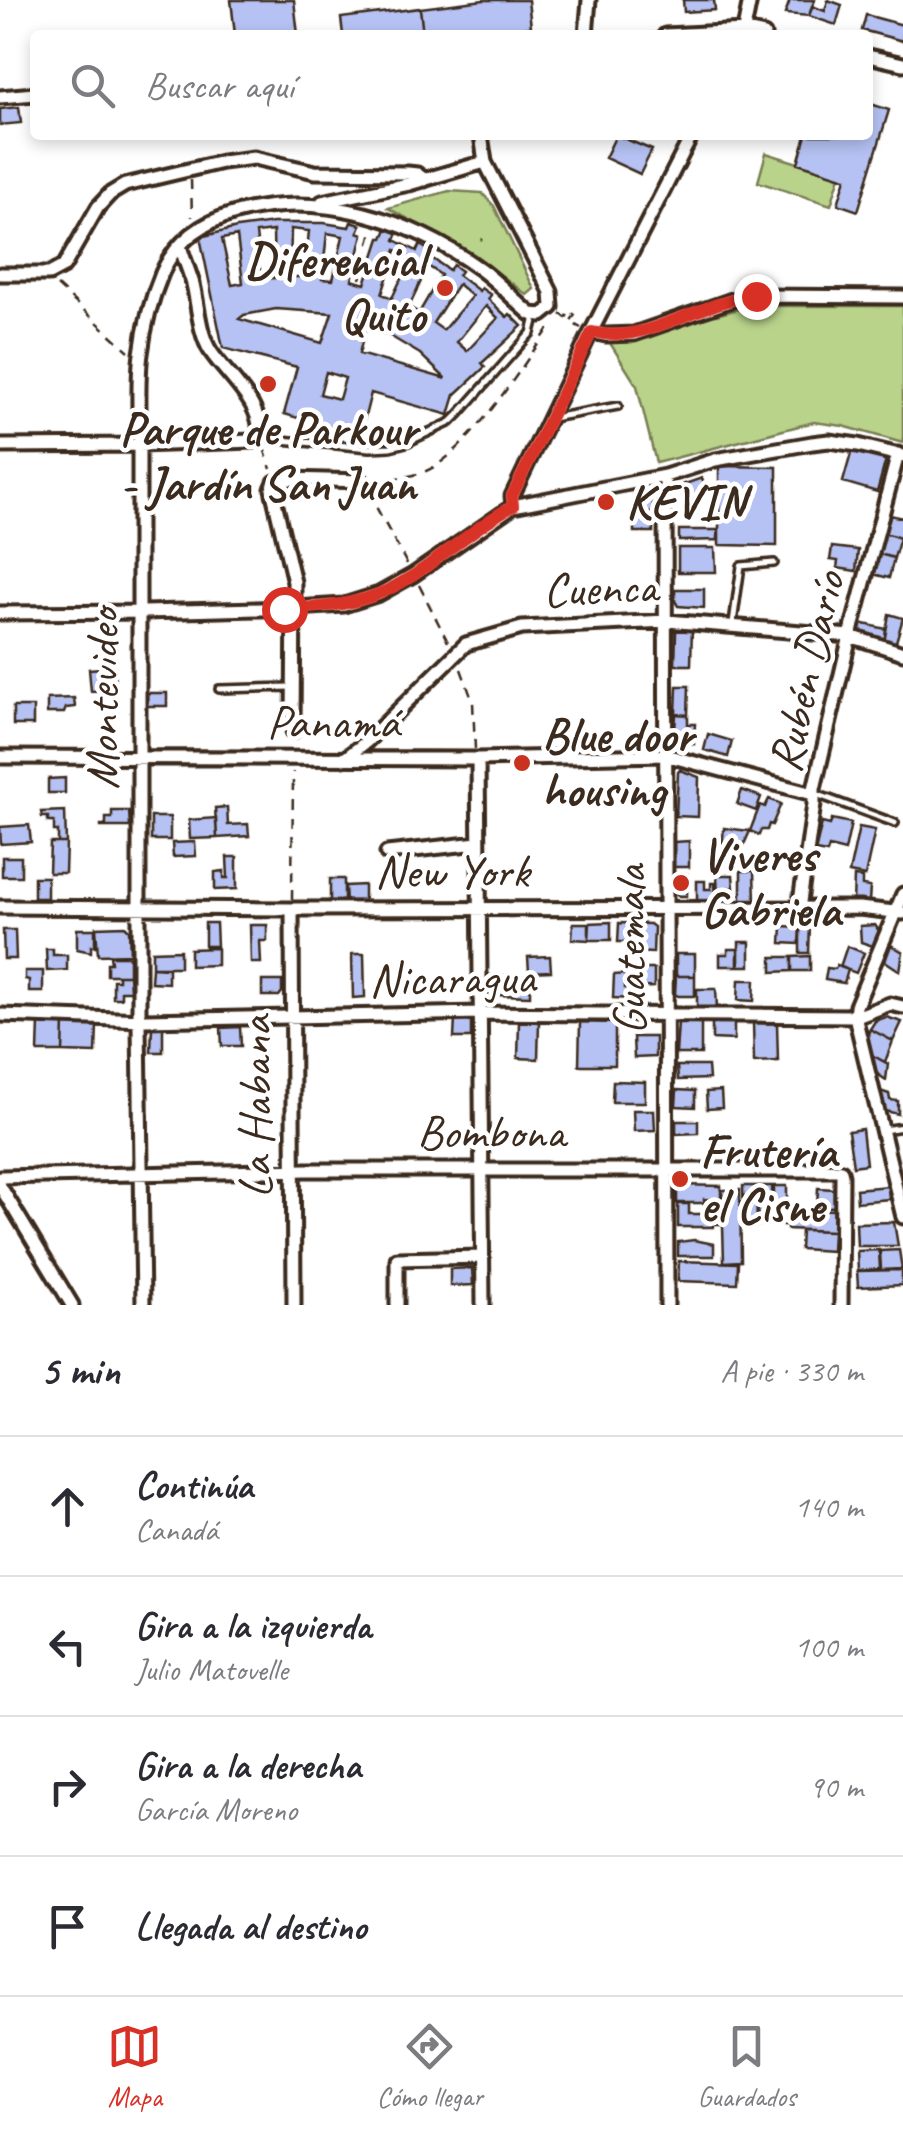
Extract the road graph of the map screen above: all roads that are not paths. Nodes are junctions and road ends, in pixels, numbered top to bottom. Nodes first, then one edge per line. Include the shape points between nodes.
1 (589, 0) edge
2 (750, 0) edge
3 (586, 30) edge
4 (745, 30) edge
5 (873, 57) edge
6 (903, 64) edge
7 (30, 94) edge
8 (0, 97) edge
9 (482, 140) edge
10 (689, 140) edge
11 (485, 162) junction
12 (425, 180) junction
13 (312, 204) junction
14 (180, 246) junction
15 (0, 274) edge
16 (903, 298) edge
17 (542, 312) junction
18 (592, 332) junction
19 (618, 406) dead end
20 (549, 418) junction
21 (261, 442) junction
22 (139, 445) junction
23 (0, 446) edge
24 (900, 455) edge
25 (665, 476) junction
26 (366, 482) road end
27 (513, 506) junction
28 (774, 563) dead end
29 (294, 608) junction
30 (140, 612) junction
31 (0, 613) edge
32 (667, 621) junction
33 (733, 626) junction
34 (850, 636) junction
35 (903, 652) edge
36 (293, 688) junction
37 (218, 689) dead end
38 (293, 731) dead end
39 (665, 755) junction
40 (0, 757) edge
41 (476, 757) junction
42 (140, 759) junction
43 (344, 759) junction
44 (813, 794) junction
45 (894, 824) dead end
46 (478, 843) junction
47 (387, 853) dead end
48 (903, 894) edge
49 (0, 907) edge
50 (292, 907) junction
51 (140, 908) junction
52 (479, 908) junction
53 (667, 909) junction
54 (800, 909) junction
55 (899, 913) edge
56 (903, 1007) edge
57 (480, 1013) junction
58 (0, 1016) edge
59 (667, 1016) junction
60 (855, 1016) junction
61 (294, 1017) junction
62 (139, 1020) junction
63 (903, 1127) edge
64 (883, 1130) junction
65 (480, 1169) junction
66 (292, 1170) junction
67 (668, 1171) junction
68 (142, 1175) junction
69 (0, 1177) edge
70 (0, 1186) edge
71 (901, 1202) edge
72 (903, 1217) edge
73 (482, 1257) junction
74 (72, 1305) edge
75 (143, 1305) edge
76 (294, 1305) edge
77 (397, 1305) edge
78 (483, 1305) edge
79 (667, 1305) edge
80 (841, 1305) edge

1 - 3 street
2 - 4 street
5 - 6 street
7 - 8 street
9 - 11 street
10 - 18 street
11 - 12 street, Montevideo
11 - 17 street via 545,276 551,292
12 - 13 street, Montevideo
12 - 15 street via 408,173 315,172 254,158 222,162 125,185 98,207 64,266 44,277
13 - 14 street, Montevideo via 227,216 198,227
13 - 17 street, Montevideo via 376,217 424,236
14 - 21 street via 208,347 259,417
14 - 22 street, Montevideo via 163,270 140,356
16 - 18 street via 756,296 634,334
17 - 21 lane via 451,422 406,443 370,448
18 - 20 street
19 - 20 lane
20 - 27 street
21 - 22 street
22 - 23 street
22 - 30 street, Montevideo
24 - 25 street via 829,441 715,460
24 - 34 street, Rubén Darío
25 - 27 street
25 - 32 street, Guatemala
26 - 29 street via 274,479
27 - 29 street via 379,594
28 - 33 lane via 741,566
29 - 30 street
29 - 36 street
30 - 31 street
30 - 42 street, Montevideo
32 - 33 street, Cuenca
32 - 39 street, Guatemala
32 - 43 street, Cuenca via 522,628 466,644
33 - 34 street, Cuenca
34 - 35 street, Cuenca
34 - 44 street, Rubén Darío
36 - 37 lane
36 - 38 street
39 - 41 street, Panamá
39 - 44 street, Panamá
39 - 53 street, Guatemala
40 - 42 street, Panamá
41 - 43 street, Panamá
41 - 46 street
42 - 43 street, Panamá
42 - 51 street, Montevideo
44 - 45 lane
44 - 54 street, Rubén Darío
46 - 47 street
46 - 52 street
48 - 55 street
49 - 51 street, New York
50 - 51 street, New York
50 - 52 street, New York
50 - 61 street, La Habana
51 - 62 street, Montevideo
52 - 53 street, New York
52 - 57 street
53 - 54 street, New York
53 - 59 street, Guatemala
54 - 55 street, New York
55 - 60 street
56 - 60 street, Nicaragua via 890,1004
57 - 59 street, Nicaragua
57 - 61 street, Nicaragua
57 - 65 street
58 - 62 street, Nicaragua
59 - 60 street, Nicaragua
59 - 67 street, Guatemala
60 - 64 street
61 - 62 street, Nicaragua
61 - 66 street, La Habana
62 - 68 street, Montevideo
63 - 64 lane
64 - 71 street
65 - 66 street, Bombona
65 - 67 street, Bombona
65 - 73 street
66 - 68 street, Bombona
66 - 76 street, La Habana
67 - 79 street, Guatemala
67 - 80 street, Bombona via 841,1171
68 - 69 street, Bombona
68 - 75 street, Montevideo
70 - 74 street
71 - 72 street
73 - 77 street via 397,1259
73 - 78 street

